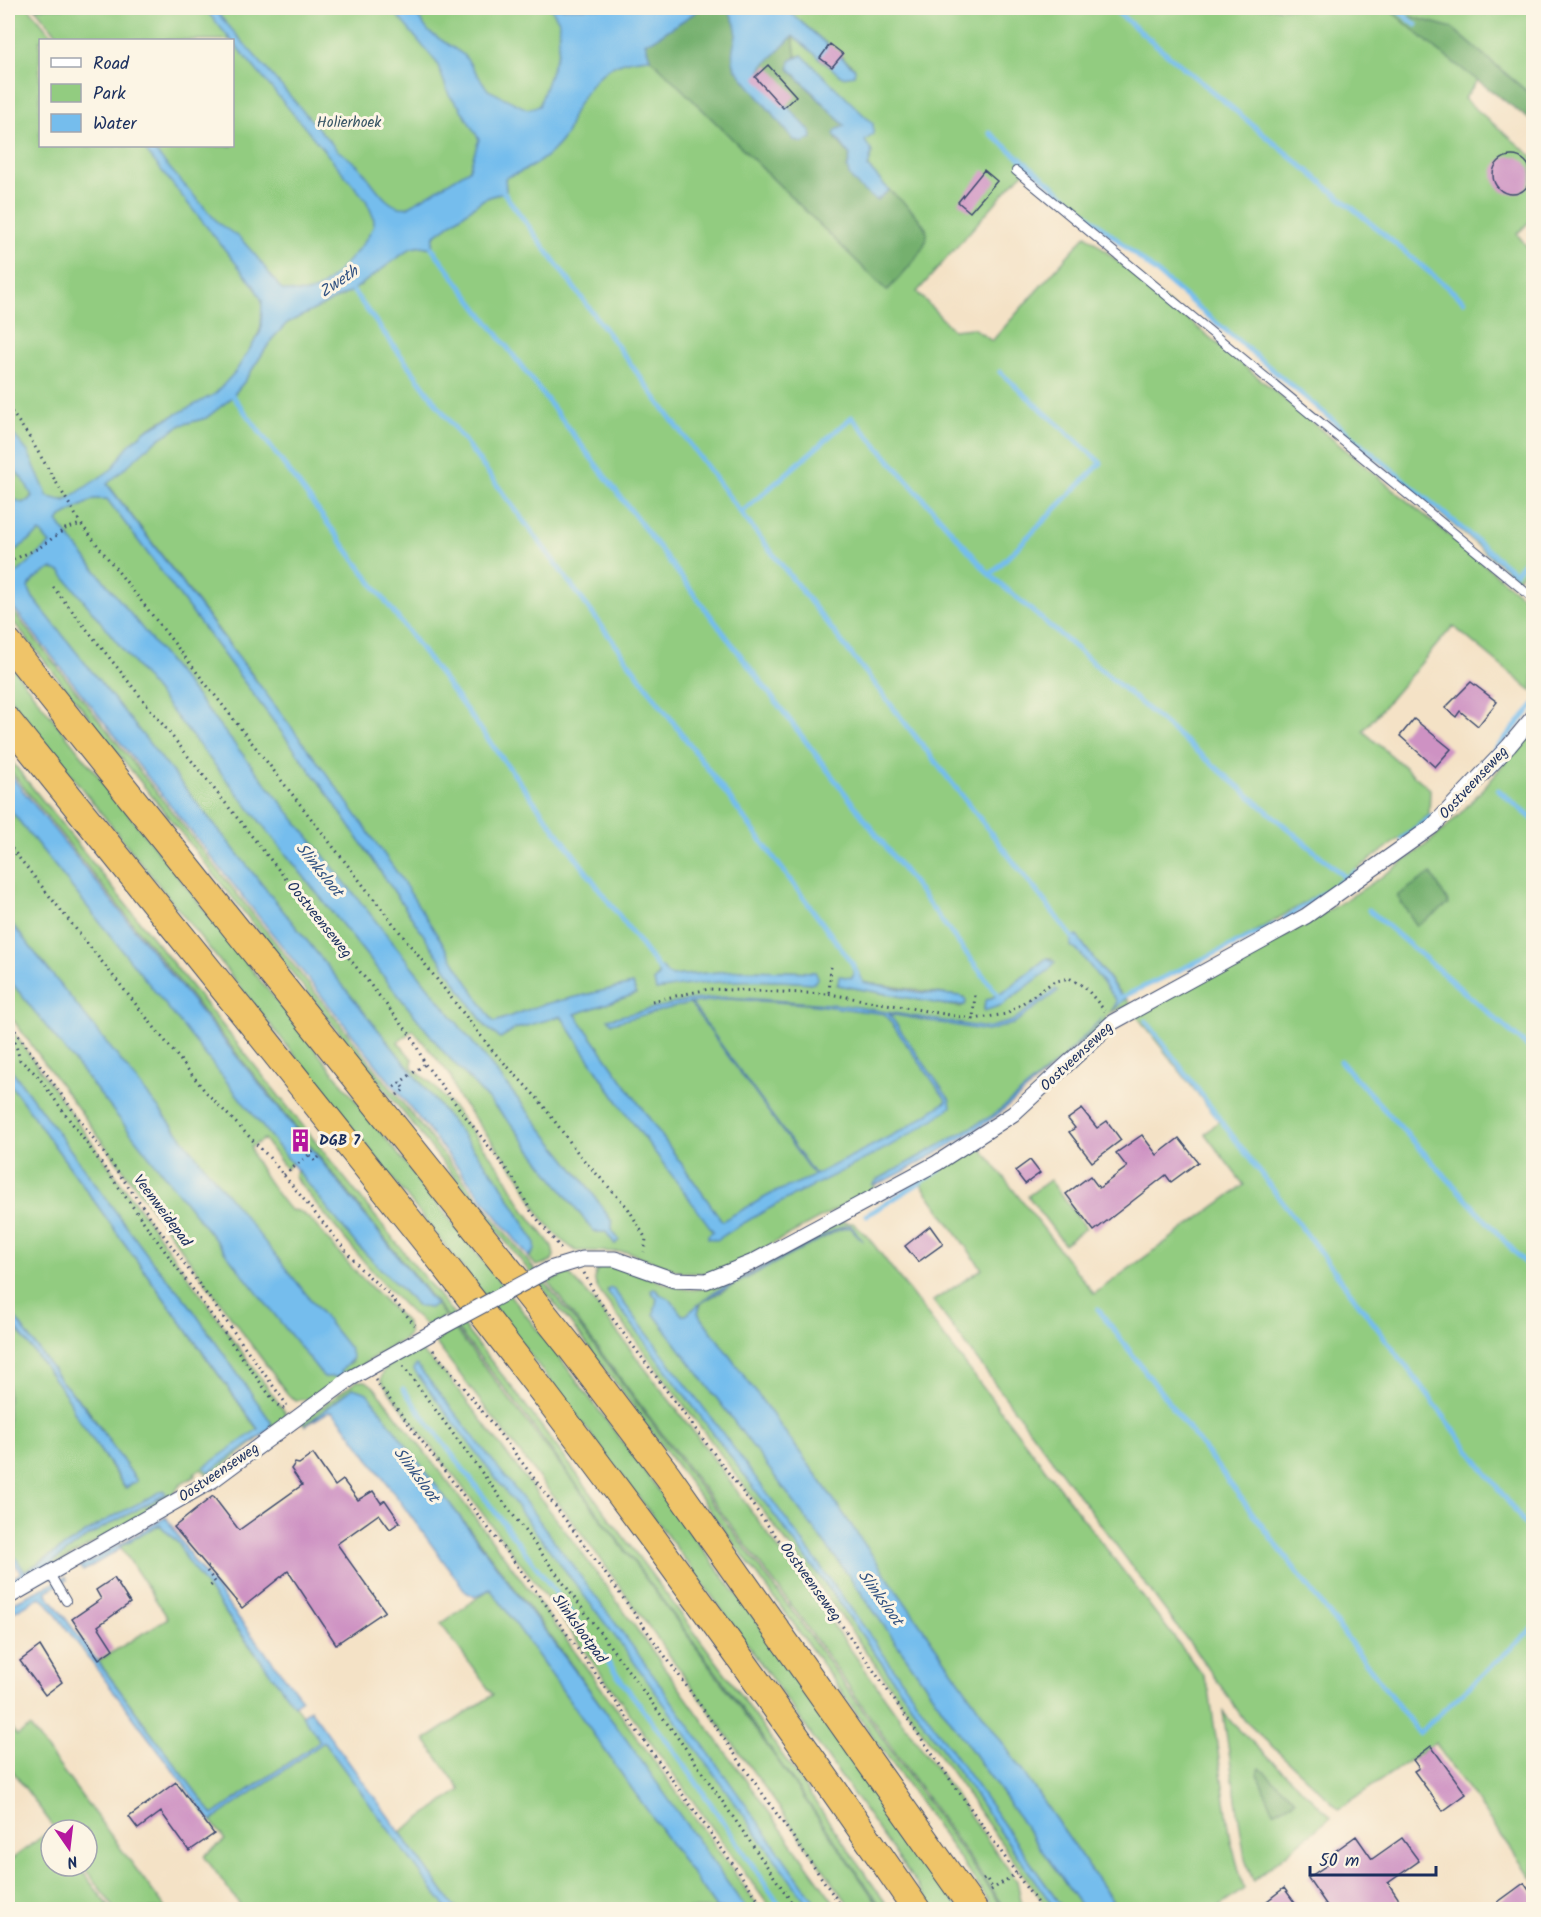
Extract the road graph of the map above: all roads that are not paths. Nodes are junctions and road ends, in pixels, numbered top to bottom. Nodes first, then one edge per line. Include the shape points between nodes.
1 (1016, 171) dead end
2 (1533, 599) edge
3 (8, 643) edge
4 (1533, 716) edge
5 (8, 721) edge
6 (54, 1580) junction
7 (8, 1597) edge
8 (66, 1601) dead end
9 (986, 1896) edge
10 (917, 1910) edge

1 - 2 lane
3 - 9 highway via 578,1357
4 - 6 street, Oostveenseweg, bridge via 1433,826 1306,916 1113,1022 1048,1084 986,1134 721,1276 694,1282 674,1280 615,1259 572,1262 550,1269 366,1369 213,1480
5 - 10 highway via 525,1370 734,1650
6 - 7 street, Oostveenseweg
6 - 8 lane

